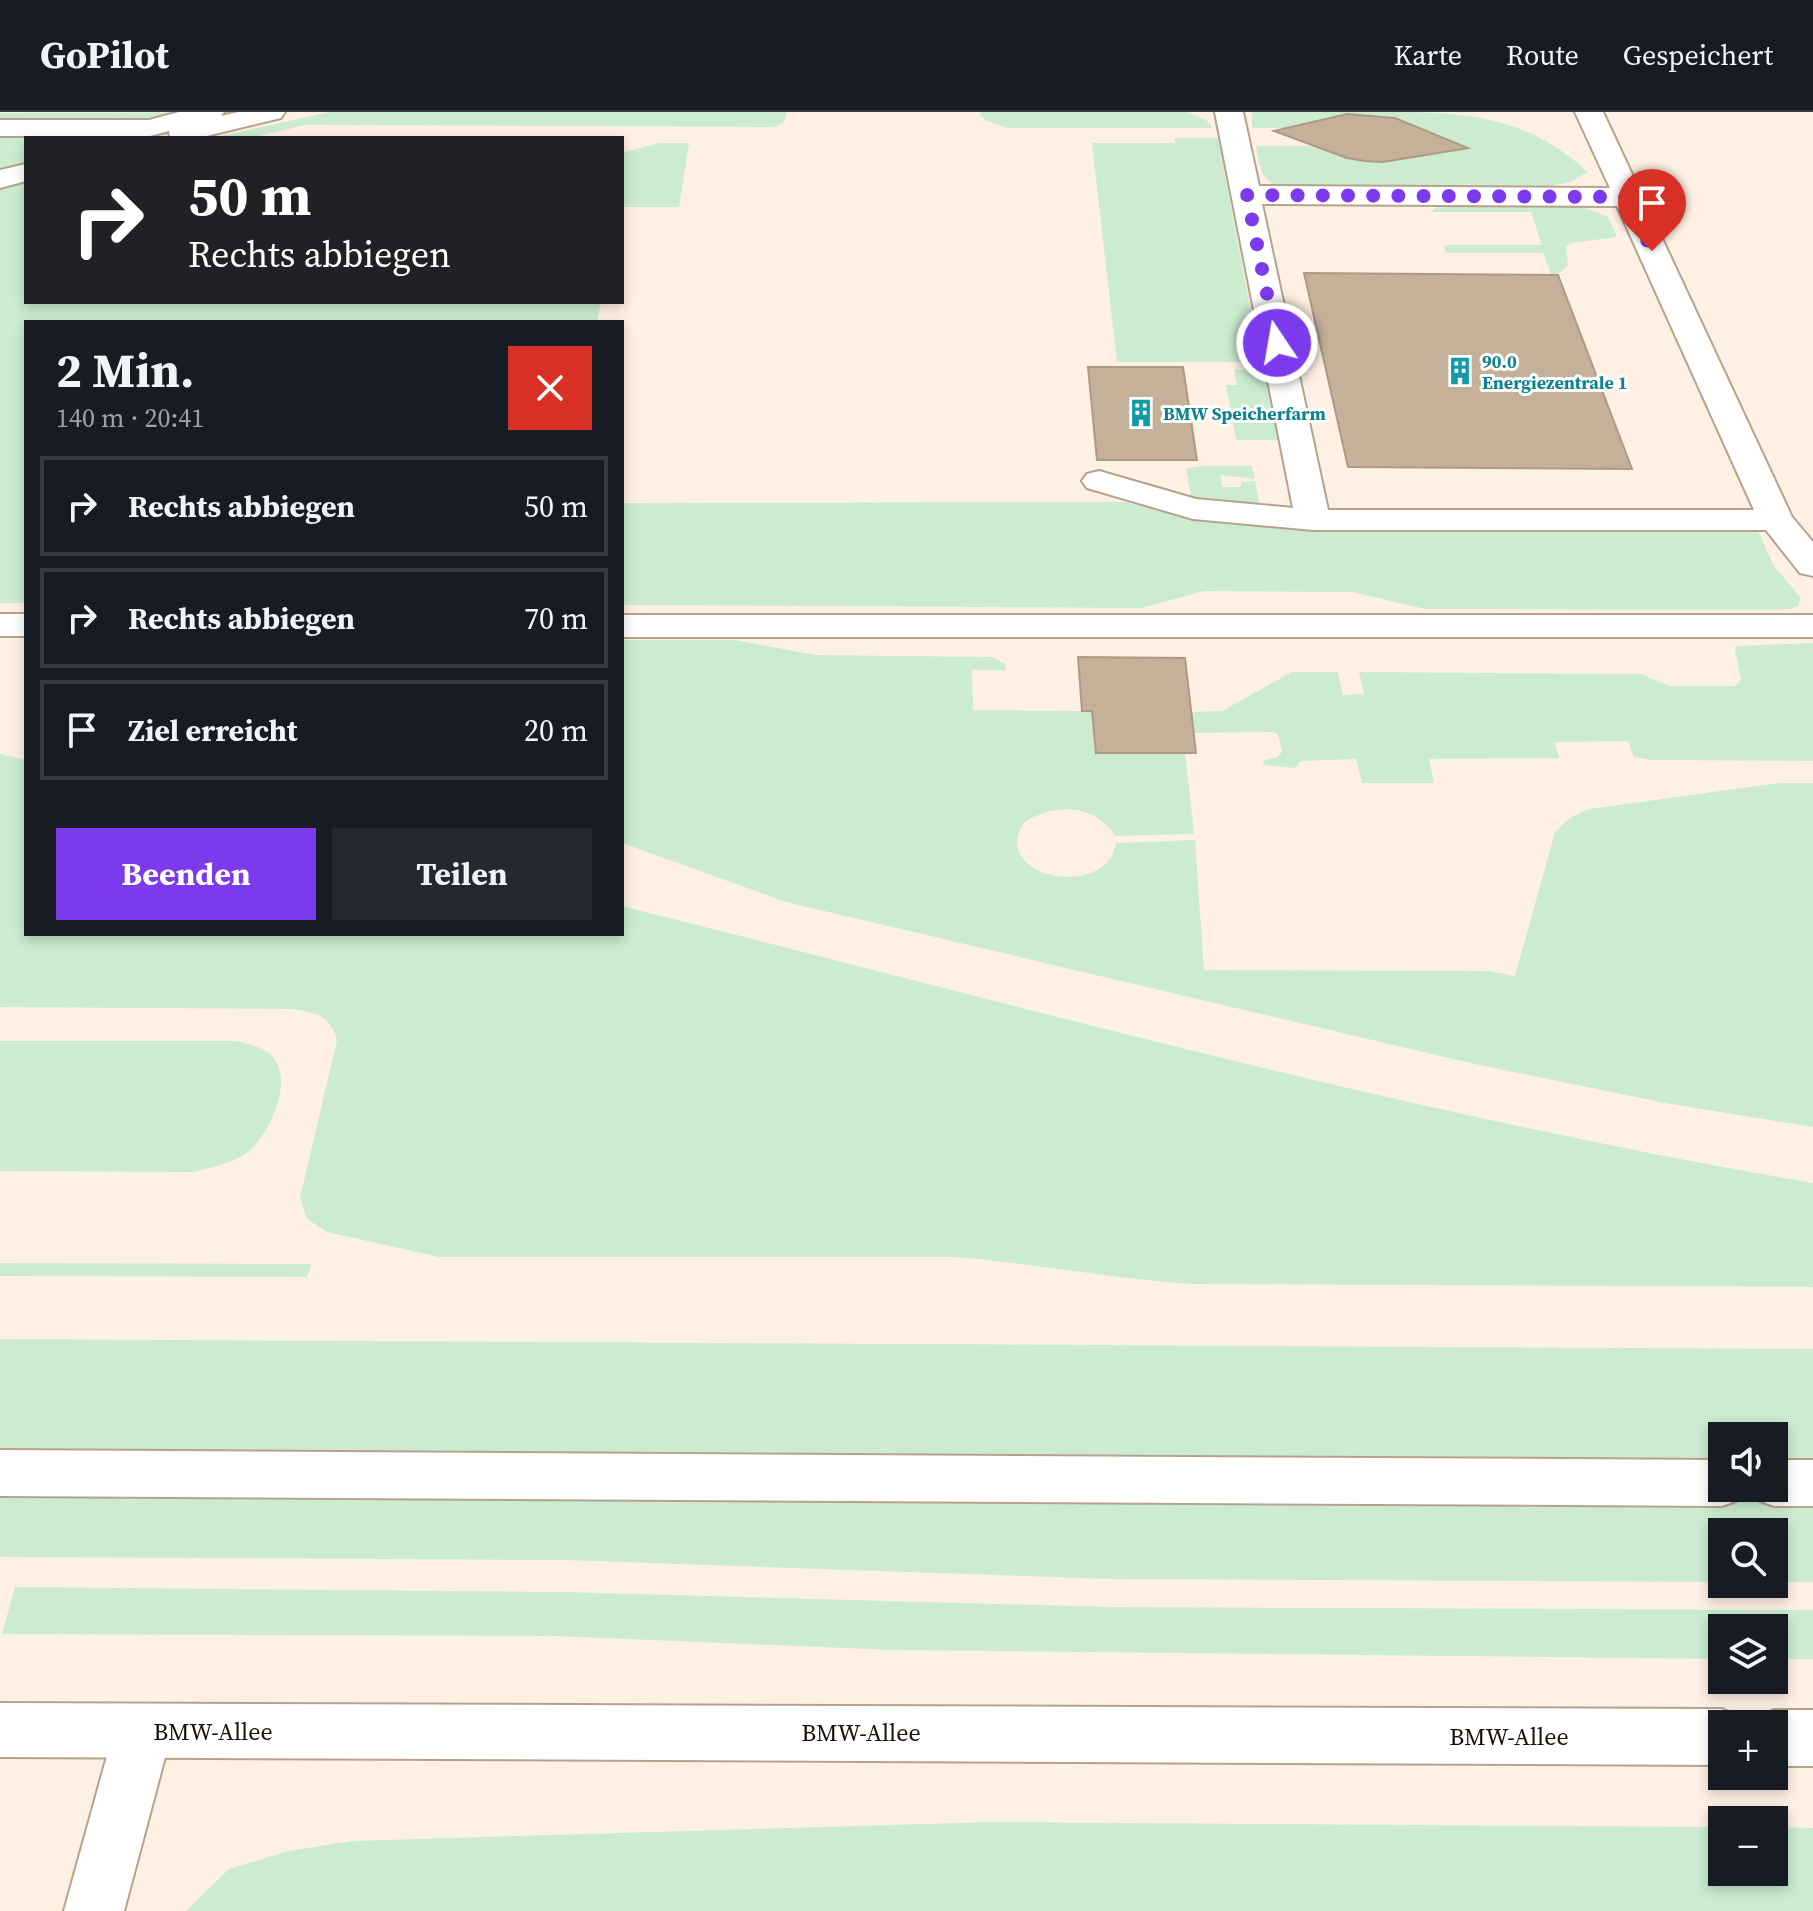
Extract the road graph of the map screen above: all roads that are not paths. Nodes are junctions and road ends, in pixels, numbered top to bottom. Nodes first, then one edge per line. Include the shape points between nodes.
1 (210, 112) edge
2 (271, 112) edge
3 (1229, 112) edge
4 (1589, 112) edge
5 (0, 128) edge
6 (174, 136) edge
7 (24, 173) edge
8 (0, 179) edge
9 (1247, 195) junction
10 (1628, 197) junction
11 (1099, 481) dead end
12 (1313, 520) junction
13 (1776, 520) junction
14 (1813, 565) edge
15 (0, 625) edge
16 (24, 625) edge
17 (624, 626) edge
18 (1813, 626) edge
19 (0, 1473) edge
20 (1708, 1483) edge
21 (1788, 1483) edge
22 (1813, 1483) edge
23 (0, 1730) edge
24 (143, 1731) junction
25 (1708, 1737) edge
26 (1788, 1738) edge
27 (1813, 1738) edge
28 (94, 1911) edge

1 - 5 main road via 150,128
2 - 6 main road
3 - 9 main road
4 - 10 main road
7 - 8 main road
9 - 10 main road
9 - 12 main road
10 - 13 main road
11 - 12 main road via 1193,509
12 - 13 main road
13 - 14 main road
15 - 16 main road
17 - 18 main road
19 - 20 main road
21 - 22 main road
23 - 24 main road, BMW-Allee
24 - 25 main road, BMW-Allee
24 - 28 main road
26 - 27 main road

